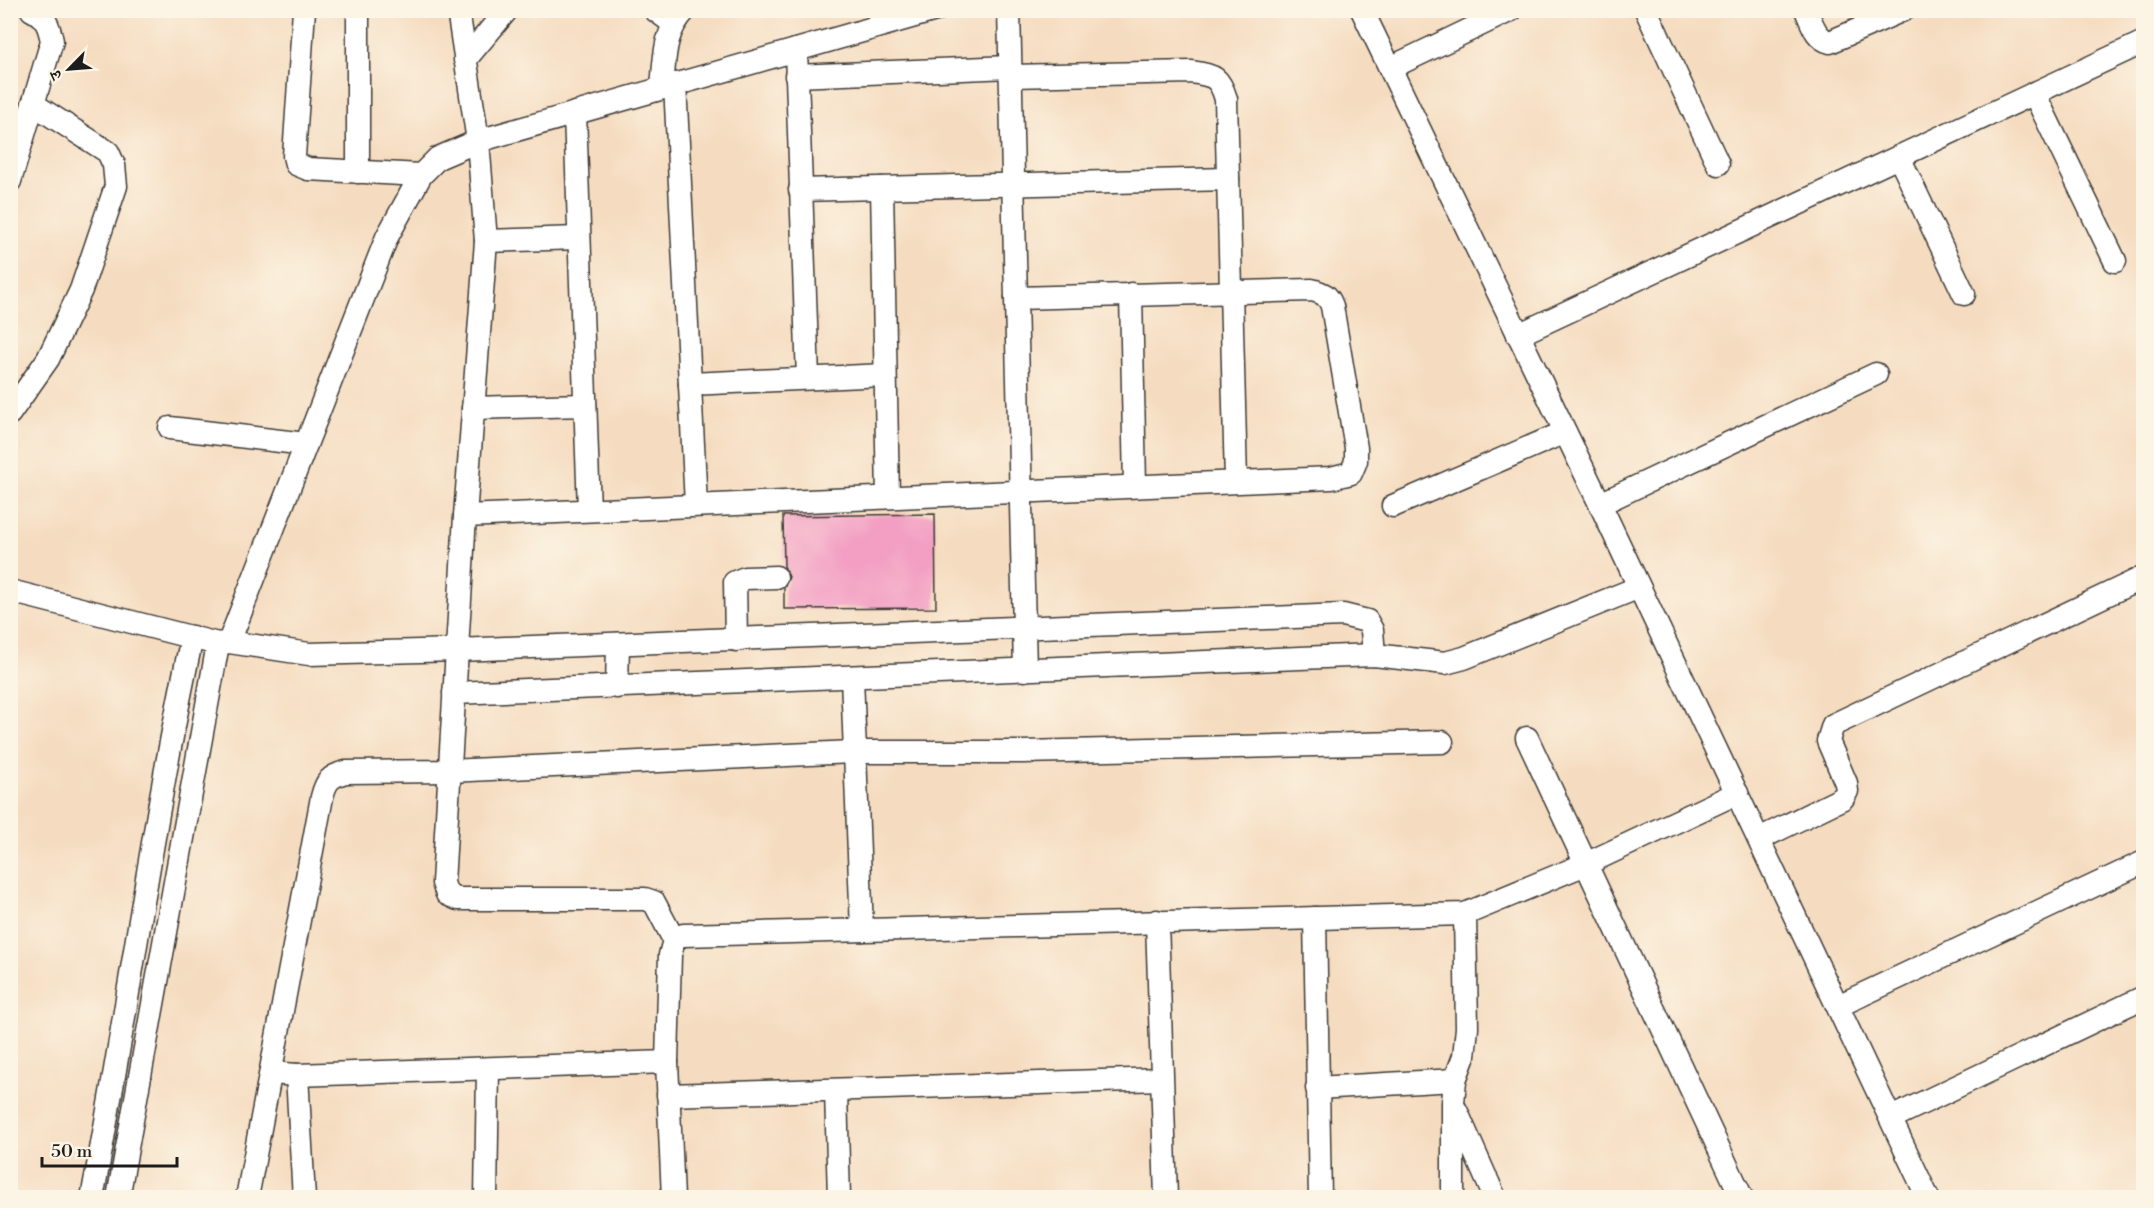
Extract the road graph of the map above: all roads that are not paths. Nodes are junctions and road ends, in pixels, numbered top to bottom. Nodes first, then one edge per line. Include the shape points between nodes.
1 (32, 10) edge
2 (304, 10) edge
3 (358, 10) edge
4 (458, 10) edge
5 (507, 10) edge
6 (936, 10) edge
7 (1009, 10) edge
8 (1362, 10) edge
9 (1511, 10) edge
10 (1646, 10) edge
11 (1806, 10) edge
12 (1903, 10) edge
13 (671, 15) edge
14 (2144, 42) edge
15 (796, 50) junction
16 (465, 60) junction
17 (1390, 68) junction
18 (1011, 71) junction
19 (796, 76) junction
20 (669, 86) junction
21 (2034, 93) junction
22 (33, 104) junction
23 (575, 113) junction
24 (478, 141) junction
25 (1899, 157) junction
26 (1718, 164) dead end
27 (358, 172) junction
28 (420, 175) junction
29 (1228, 178) junction
30 (10, 181) edge
31 (1013, 183) junction
32 (882, 188) junction
33 (800, 190) junction
34 (579, 238) junction
35 (486, 241) junction
36 (2115, 261) dead end
37 (1231, 292) junction
38 (1131, 294) junction
39 (1964, 294) dead end
40 (1016, 298) junction
41 (1518, 335) junction
42 (1876, 374) dead end
43 (885, 375) junction
44 (807, 378) junction
45 (690, 384) junction
46 (585, 405) junction
47 (473, 408) junction
48 (10, 413) edge
49 (170, 429) dead end
50 (1565, 432) junction
51 (306, 444) junction
52 (1236, 481) junction
53 (1135, 486) junction
54 (1021, 491) junction
55 (888, 496) junction
56 (1600, 504) junction
57 (696, 505) junction
58 (1393, 506) dead end
59 (589, 510) junction
60 (465, 516) junction
61 (776, 577) dead end
62 (2144, 577) edge
63 (1637, 588) junction
64 (10, 591) edge
65 (1024, 628) junction
66 (192, 637) junction
67 (736, 640) junction
68 (224, 643) junction
69 (618, 644) junction
70 (457, 650) junction
71 (1374, 655) junction
72 (1025, 670) junction
73 (852, 677) junction
74 (617, 687) junction
75 (454, 693) junction
76 (1527, 738) dead end
77 (1442, 742) dead end
78 (853, 752) junction
79 (449, 771) junction
80 (1737, 793) junction
81 (1759, 839) junction
82 (2144, 862) edge
83 (1588, 863) junction
84 (1465, 914) junction
85 (1315, 918) junction
86 (1157, 921) junction
87 (862, 930) junction
88 (674, 940) junction
89 (2144, 997) edge
90 (1838, 1006) junction
91 (667, 1062) junction
92 (488, 1068) junction
93 (271, 1073) junction
94 (297, 1075) junction
95 (1161, 1079) junction
96 (1455, 1080) junction
97 (1317, 1088) junction
98 (836, 1090) junction
99 (668, 1095) junction
100 (1453, 1103) junction
101 (1891, 1118) junction
102 (92, 1197) edge
103 (118, 1197) edge
104 (247, 1197) edge
105 (304, 1197) edge
106 (486, 1197) edge
107 (673, 1197) edge
108 (839, 1197) edge
109 (1166, 1197) edge
110 (1320, 1197) edge
111 (1453, 1197) edge
112 (1495, 1197) edge
113 (1742, 1197) edge
114 (1928, 1197) edge

1 - 22 street via 42,15 52,41
2 - 27 street via 296,164 308,169
3 - 27 street
4 - 16 street
5 - 16 street
6 - 15 street
7 - 18 street
8 - 17 street
9 - 17 street
10 - 26 street
11 - 12 street via 1816,33 1830,42
13 - 20 street
14 - 21 street
15 - 19 street
15 - 20 street
16 - 24 street
17 - 41 street
18 - 19 street
18 - 29 street via 1192,72 1212,76 1221,83 1226,99
18 - 31 street
19 - 33 street
20 - 23 street
20 - 45 street
21 - 25 street
21 - 36 street
22 - 30 street
22 - 48 street via 108,152 116,186 81,290 48,359
23 - 24 street
23 - 34 street
24 - 28 street via 438,158
24 - 35 street
25 - 39 street
25 - 41 street
27 - 28 street
28 - 51 street via 387,237
29 - 31 street
29 - 37 street
31 - 32 street
31 - 40 street
32 - 33 street
32 - 43 street
33 - 44 street
34 - 35 street
34 - 46 street
35 - 47 street
37 - 38 street
37 - 52 street
37 - 52 street via 1312,290 1328,297 1356,461 1351,473 1342,477
38 - 40 street
38 - 53 street
40 - 54 street
41 - 50 street
42 - 56 street
43 - 44 street
43 - 55 street
44 - 45 street
45 - 57 street
46 - 47 street
46 - 59 street
47 - 60 street
49 - 51 street
50 - 56 street
50 - 58 street
51 - 68 street
52 - 53 street
53 - 54 street
54 - 55 street
54 - 65 street
55 - 57 street
56 - 63 street
57 - 59 street
59 - 60 street
60 - 70 street
61 - 67 street via 735,582
62 - 81 street via 1833,725 1828,741 1847,791 1842,798
63 - 71 street via 1445,663
63 - 80 street
64 - 66 street
65 - 67 street
65 - 71 street via 1343,615 1367,621 1372,630
65 - 72 street
66 - 68 street
66 - 102 street
67 - 69 street
68 - 70 street via 309,654
68 - 103 street
69 - 70 street
69 - 74 street
70 - 75 street
71 - 72 street
72 - 73 street
73 - 74 street
73 - 78 street
74 - 75 street
75 - 79 street
76 - 83 street
77 - 78 street
78 - 79 street
78 - 87 street
79 - 88 street via 443,883 452,898 645,898 654,902
79 - 93 street via 346,772 332,775 325,784
80 - 81 street
80 - 83 street
81 - 90 street
82 - 90 street
83 - 84 street
83 - 113 street
84 - 85 street
84 - 96 street via 1467,1028 1464,1056
85 - 86 street
85 - 97 street
86 - 87 street
86 - 95 street
87 - 88 street via 683,935
88 - 91 street via 670,955
89 - 101 street
90 - 101 street
91 - 92 street
91 - 99 street
92 - 94 street
92 - 106 street
93 - 94 street
93 - 104 street
94 - 105 street
95 - 98 street
95 - 109 street
96 - 97 street
96 - 100 street
97 - 110 street
98 - 99 street
98 - 108 street
99 - 107 street
100 - 111 street
100 - 112 street
101 - 114 street

